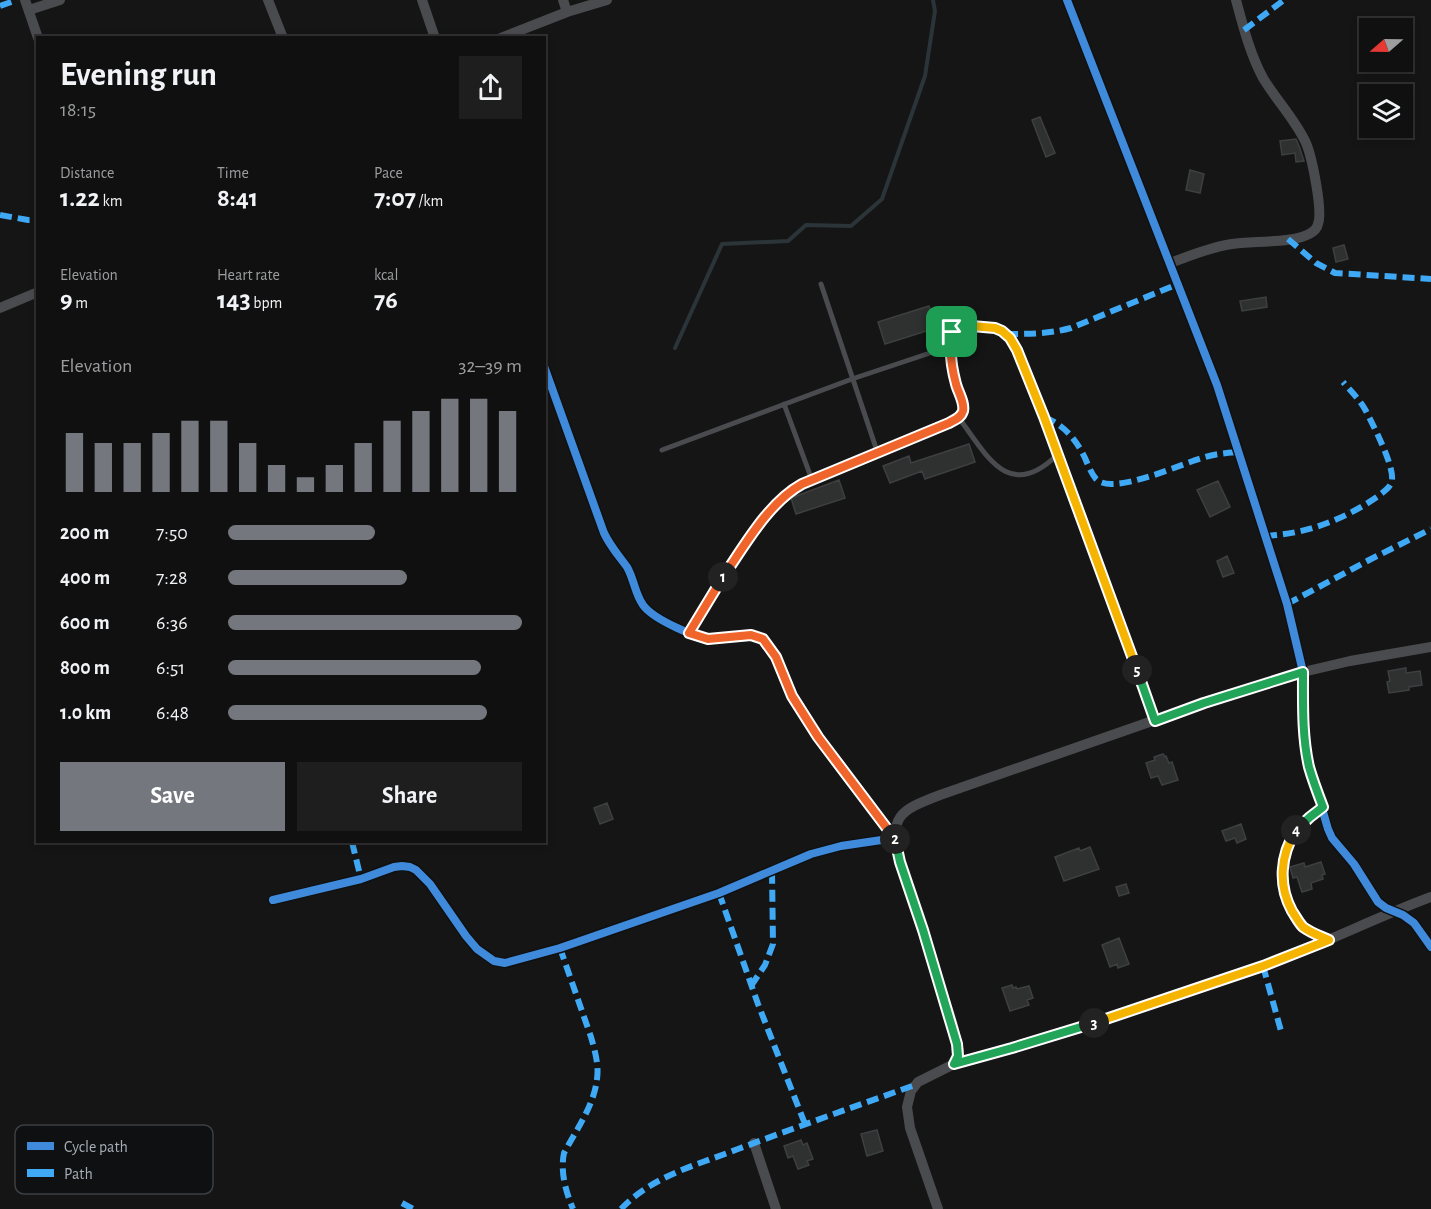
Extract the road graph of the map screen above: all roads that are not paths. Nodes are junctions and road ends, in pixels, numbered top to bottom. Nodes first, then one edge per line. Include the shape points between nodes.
1 (60, 0) edge
2 (268, 0) edge
3 (422, 0) edge
4 (563, 0) edge
5 (607, 0) edge
6 (1067, 0) edge
7 (1236, 0) edge
8 (27, 5) edge
9 (567, 12) junction
10 (38, 36) edge
11 (281, 36) edge
12 (434, 36) edge
13 (506, 36) edge
14 (1170, 263) junction
15 (821, 284) dead end
16 (36, 293) edge
17 (0, 308) edge
18 (951, 346) junction
19 (546, 372) edge
20 (852, 379) junction
21 (784, 404) junction
22 (958, 418) junction
23 (662, 450) dead end
24 (878, 454) junction
25 (1057, 455) junction
26 (812, 480) junction
27 (689, 633) junction
28 (1431, 647) edge
29 (1303, 672) junction
30 (1155, 721) junction
31 (1323, 807) junction
32 (895, 838) junction
33 (1431, 897) edge
34 (273, 900) dead end
35 (1393, 911) junction
36 (1329, 940) junction
37 (1431, 947) edge
38 (954, 1064) junction
39 (754, 1143) dead end
40 (776, 1209) edge
41 (938, 1209) edge

1 - 8 street
2 - 11 street
3 - 12 street
4 - 9 street
5 - 9 street
6 - 14 street
7 - 14 street via 1264,78 1306,143 1317,194 1318,223 1305,236 1221,246
8 - 10 street
9 - 13 street
14 - 29 street via 1217,385 1287,604
15 - 20 lane
16 - 17 street
18 - 20 lane
18 - 22 lane via 963,406
18 - 25 lane via 952,332 960,325 995,328 1010,338
19 - 27 street via 604,533 629,572 638,597 654,615
20 - 21 lane
20 - 24 lane
21 - 23 lane
21 - 26 lane
22 - 24 lane
22 - 25 lane via 1005,473 1017,476 1034,472
24 - 26 lane
25 - 30 lane
26 - 27 lane via 793,489 776,504 741,550
27 - 32 street via 708,639 751,635 763,639 818,737
28 - 29 street
29 - 30 street
29 - 31 street via 1307,757
30 - 32 street via 917,804 899,818
31 - 35 street via 1332,838 1378,902
31 - 36 street via 1300,825 1292,837 1282,882 1300,923
32 - 34 street via 811,854 718,893 505,963 494,961 477,949 430,884 410,867 394,867
32 - 38 street via 955,1033 958,1056
33 - 35 street
35 - 36 street
35 - 37 street via 1413,923
36 - 38 street via 1072,1030
38 - 41 street via 918,1082 907,1107 910,1128
39 - 40 street

